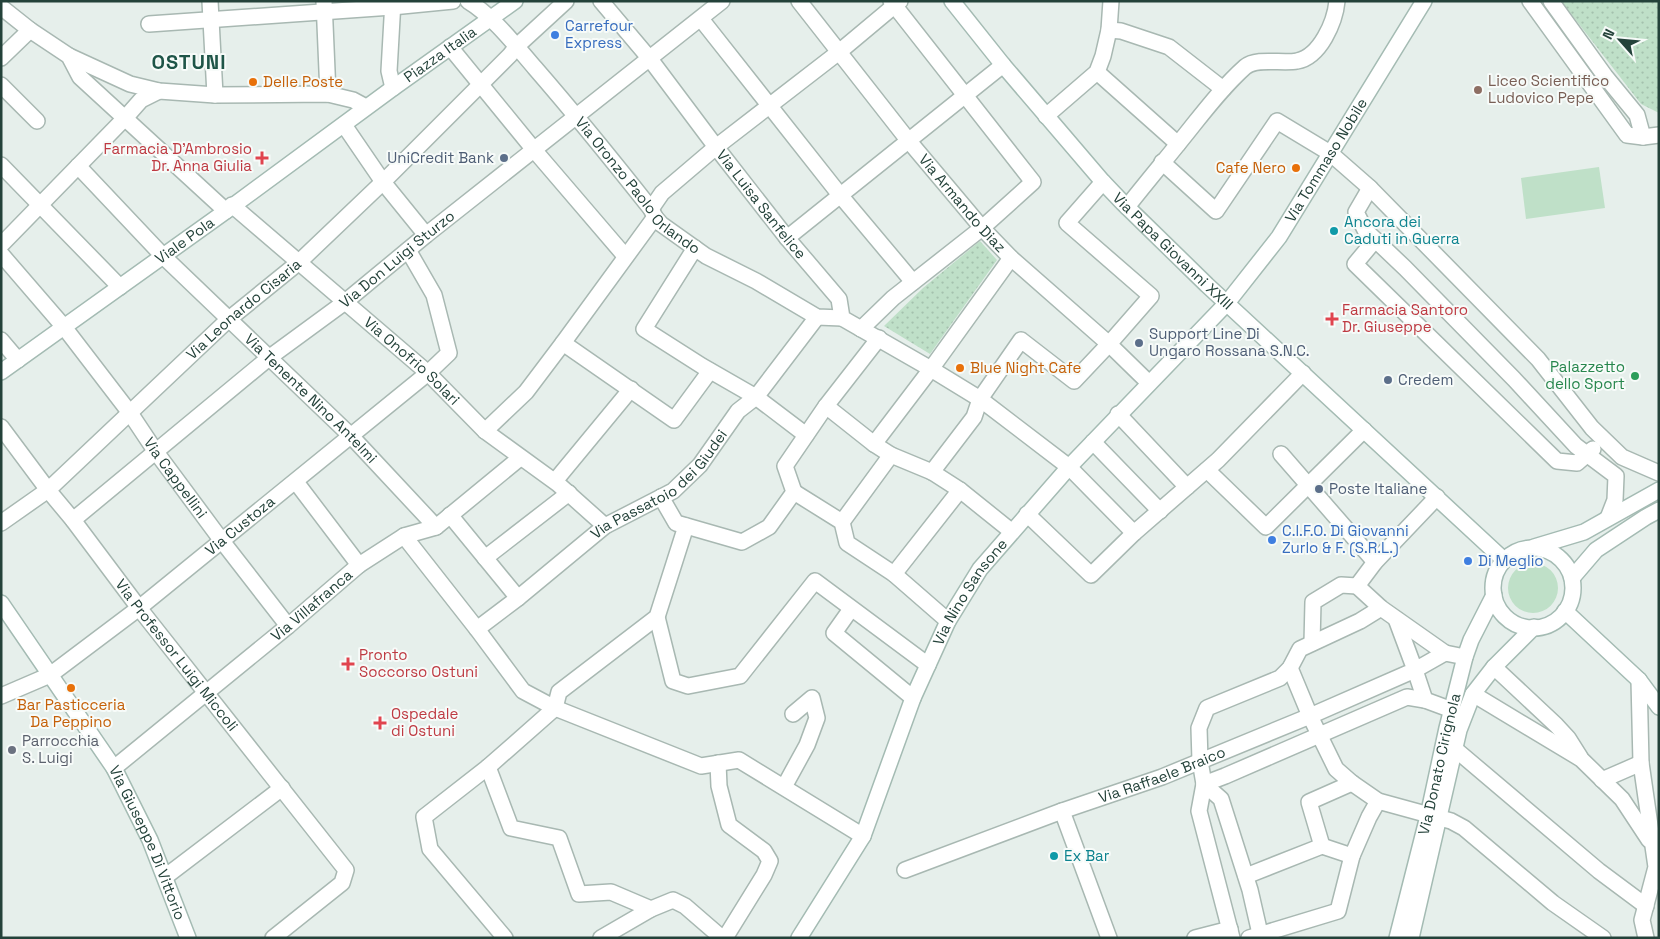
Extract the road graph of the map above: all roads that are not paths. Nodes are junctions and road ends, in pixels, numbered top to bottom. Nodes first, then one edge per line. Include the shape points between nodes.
1 (210, 1) edge
2 (453, 1) edge
3 (468, 1) edge
4 (515, 1) edge
5 (566, 1) edge
6 (601, 1) edge
7 (722, 1) edge
8 (800, 1) edge
9 (952, 1) edge
10 (1111, 1) edge
11 (1337, 1) edge
12 (1430, 1) edge
13 (1530, 1) edge
14 (1552, 1) edge
15 (895, 3) edge
16 (392, 4) edge
17 (324, 6) edge
18 (1421, 6) edge
19 (1, 7) edge
20 (211, 19) junction
21 (489, 19) junction
22 (701, 19) junction
23 (149, 24) dead end
24 (30, 30) junction
25 (1109, 30) junction
26 (517, 46) junction
27 (450, 47) junction
28 (839, 52) junction
29 (70, 56) junction
30 (1, 58) edge
31 (650, 59) junction
32 (1003, 65) junction
33 (1098, 72) junction
34 (1, 85) edge
35 (479, 85) junction
36 (392, 88) junction
37 (1223, 88) junction
38 (159, 91) junction
39 (328, 94) junction
40 (215, 95) junction
41 (966, 95) junction
42 (770, 106) junction
43 (366, 107) junction
44 (577, 116) junction
45 (1046, 116) junction
46 (126, 117) junction
47 (37, 121) dead end
48 (344, 125) junction
49 (1659, 135) edge
50 (1643, 137) junction
51 (908, 140) junction
52 (1178, 144) junction
53 (716, 148) junction
54 (535, 151) junction
55 (1330, 153) junction
56 (1162, 162) junction
57 (1, 165) edge
58 (78, 166) junction
59 (383, 182) junction
60 (1103, 182) junction
61 (1370, 188) junction
62 (840, 195) junction
63 (39, 205) junction
64 (1127, 207) junction
65 (229, 208) junction
66 (653, 213) junction
67 (982, 228) junction
68 (426, 235) junction
69 (787, 238) junction
70 (1375, 240) junction
71 (1, 245) edge
72 (695, 248) junction
73 (408, 250) junction
74 (1, 254) edge
75 (163, 256) junction
76 (625, 256) junction
77 (1011, 258) junction
78 (298, 263) junction
79 (913, 282) junction
80 (120, 287) junction
81 (345, 302) junction
82 (1226, 302) junction
83 (817, 317) junction
84 (842, 318) junction
85 (229, 319) junction
86 (64, 327) junction
87 (862, 329) junction
88 (879, 338) junction
89 (1, 340) edge
90 (563, 343) junction
91 (1109, 344) junction
92 (270, 358) junction
93 (18, 360) junction
94 (931, 369) junction
95 (710, 371) junction
96 (1, 372) edge
97 (428, 373) junction
98 (1303, 374) junction
99 (1149, 383) junction
100 (631, 389) junction
101 (756, 397) junction
102 (980, 399) junction
103 (826, 406) junction
104 (130, 413) junction
105 (1118, 414) junction
106 (1, 427) edge
107 (1364, 430) junction
108 (485, 431) junction
109 (806, 435) junction
110 (351, 436) junction
111 (1604, 440) junction
112 (1093, 442) junction
113 (874, 444) junction
114 (156, 452) junction
115 (1281, 454) dead end
116 (1587, 454) junction
117 (891, 455) junction
118 (520, 458) junction
119 (1069, 466) junction
120 (1207, 470) junction
121 (932, 472) junction
122 (1659, 473) edge
123 (555, 481) junction
124 (296, 482) junction
125 (1308, 486) junction
126 (1186, 488) junction
127 (48, 490) junction
128 (960, 490) junction
129 (1659, 490) edge
130 (794, 492) junction
131 (569, 493) junction
132 (661, 497) junction
133 (1437, 497) junction
134 (1160, 510) junction
135 (1659, 510) edge
136 (1027, 514) junction
137 (450, 515) junction
138 (1608, 518) junction
139 (73, 520) junction
140 (842, 522) junction
141 (1, 523) edge
142 (605, 526) junction
143 (686, 526) junction
144 (436, 527) junction
145 (1011, 531) junction
146 (1134, 534) junction
147 (404, 536) junction
148 (222, 541) junction
149 (1532, 548) junction
150 (485, 558) junction
151 (1504, 560) junction
152 (1375, 562) junction
153 (359, 565) junction
154 (894, 574) junction
155 (1572, 578) junction
156 (1357, 586) junction
157 (1494, 595) junction
158 (518, 598) junction
159 (1, 603) edge
160 (139, 608) junction
161 (1381, 608) junction
162 (851, 609) junction
163 (1565, 611) junction
164 (656, 618) junction
165 (1396, 618) junction
166 (948, 621) junction
167 (288, 626) junction
168 (1534, 628) junction
169 (477, 629) junction
170 (1312, 643) junction
171 (1446, 653) junction
172 (1465, 657) junction
173 (928, 665) junction
174 (1494, 667) junction
175 (1290, 668) junction
176 (1415, 670) junction
177 (50, 674) junction
178 (1638, 680) junction
179 (207, 693) junction
180 (1659, 693) edge
181 (1473, 694) junction
182 (1, 696) edge
183 (913, 698) junction
184 (1424, 700) junction
185 (1659, 707) edge
186 (554, 708) junction
187 (1452, 710) junction
188 (793, 714) dead end
189 (1310, 716) junction
190 (1320, 735) junction
191 (1455, 749) junction
192 (1580, 759) junction
193 (1200, 761) junction
194 (718, 763) junction
195 (1640, 763) junction
196 (488, 767) junction
197 (114, 768) junction
198 (1602, 780) junction
199 (1352, 783) junction
200 (1204, 784) junction
201 (784, 787) junction
202 (282, 788) junction
203 (1378, 801) junction
204 (1062, 811) junction
205 (1434, 816) junction
206 (864, 836) junction
207 (1322, 846) junction
208 (1656, 849) edge
209 (1352, 856) junction
210 (905, 870) dead end
211 (1246, 876) junction
212 (164, 877) junction
213 (1646, 906) junction
214 (651, 909) junction
215 (1231, 933) edge
216 (1257, 937) edge
217 (188, 938) edge
218 (273, 938) edge
219 (505, 938) edge
220 (601, 938) edge
221 (724, 938) edge
222 (799, 938) edge
223 (1109, 938) edge
224 (1195, 938) edge
225 (1397, 938) edge
226 (1412, 938) edge
227 (1603, 938) edge
228 (1646, 938) edge

1 - 20 street
2 - 16 street
3 - 21 street, Via Oronzo Paolo Orlando
4 - 21 street, Piazza Italia
5 - 26 street
6 - 31 street, Via Luisa Sanfelice
7 - 22 street, Via Don Luigi Sturzo
8 - 28 street, Via Armando Diaz
9 - 32 street, Via Papa Giovanni XXIII
10 - 25 street
11 - 37 street via 1332,25 1321,44 1306,59 1247,65
12 - 18 street, Via Tommaso Nobile
13 - 50 street via 1627,135
14 - 50 street via 1637,116
15 - 28 street
15 - 41 street
16 - 17 street
16 - 36 street via 389,72
17 - 20 street
17 - 39 street
18 - 55 street, Via Tommaso Nobile
19 - 24 street
20 - 23 street
20 - 40 street
21 - 26 street, Via Oronzo Paolo Orlando
21 - 27 street, Piazza Italia
22 - 31 street, Via Don Luigi Sturzo
22 - 42 street
24 - 29 street
24 - 30 street
25 - 33 street
25 - 37 street via 1169,47
26 - 35 street
26 - 44 street, Via Oronzo Paolo Orlando
27 - 35 street
27 - 36 street, Piazza Italia
28 - 42 street
28 - 51 street, Via Armando Diaz
29 - 38 street via 130,84
29 - 46 street, Via Onofrio Solari via 80,76
31 - 44 street, Via Don Luigi Sturzo
31 - 53 street, Via Luisa Sanfelice
32 - 41 street
32 - 45 street, Via Papa Giovanni XXIII
33 - 45 street
33 - 52 street
34 - 47 street
35 - 54 street
35 - 59 street, Via Leonardo Cisaria
36 - 43 street, Piazza Italia
37 - 52 street
38 - 40 street
38 - 46 street via 141,100
39 - 40 street
39 - 43 street
41 - 51 street
41 - 67 street via 1033,182
42 - 53 street
42 - 62 street
43 - 48 street, Viale Pola
44 - 54 street, Via Don Luigi Sturzo
44 - 66 street, Via Oronzo Paolo Orlando
45 - 60 street, Via Papa Giovanni XXIII
46 - 58 street
46 - 65 street, Via Onofrio Solari
48 - 59 street
48 - 65 street, Viale Pola
49 - 50 street
51 - 62 street
51 - 67 street, Via Armando Diaz
52 - 56 street
53 - 66 street via 662,193
53 - 69 street, Via Luisa Sanfelice
54 - 68 street, Via Don Luigi Sturzo
54 - 76 street
55 - 56 street via 1277,121 1216,211
55 - 61 street
55 - 82 street, Via Tommaso Nobile via 1279,237
56 - 64 street
57 - 63 street
58 - 63 street
58 - 75 street, Via Tenente Nino Antelmi
59 - 68 street
59 - 78 street, Via Leonardo Cisaria
60 - 64 street, Via Papa Giovanni XXIII
60 - 91 street via 1067,223 1151,296
61 - 70 street via 1356,212 1365,230
61 - 111 street via 1538,359
62 - 69 street
62 - 79 street
63 - 71 street
63 - 80 street
64 - 82 street, Via Papa Giovanni XXIII
65 - 75 street, Viale Pola
65 - 78 street, Via Onofrio Solari
66 - 72 street, Via Oronzo Paolo Orlando via 661,224
66 - 76 street
67 - 77 street, Via Armando Diaz
67 - 79 street
68 - 73 street, Via Don Luigi Sturzo
69 - 84 street, Via Luisa Sanfelice via 839,299
70 - 116 street
70 - 116 street via 1354,264 1556,461 1577,463
72 - 83 street, Via Oronzo Paolo Orlando
72 - 95 street via 644,329
73 - 81 street, Via Don Luigi Sturzo
73 - 97 street, Via Custoza via 434,295 449,353
74 - 86 street, Via Cappellini
75 - 80 street, Viale Pola
75 - 85 street, Via Tenente Nino Antelmi
76 - 90 street
77 - 91 street, Via Armando Diaz
77 - 94 street
78 - 81 street, Via Onofrio Solari
78 - 85 street, Via Leonardo Cisaria
79 - 87 street
80 - 86 street, Viale Pola
81 - 92 street, Via Don Luigi Sturzo
81 - 97 street, Via Onofrio Solari
82 - 98 street, Via Papa Giovanni XXIII
82 - 99 street, Via Nino Sansone
83 - 84 street
83 - 101 street, Via Passatoio dei Giudei
84 - 87 street
85 - 92 street, Via Tenente Nino Antelmi
85 - 104 street, Via Leonardo Cisaria
86 - 93 street, Viale Pola
86 - 104 street, Via Cappellini
87 - 88 street
88 - 94 street
88 - 103 street
89 - 93 street
90 - 100 street
90 - 108 street via 526,392
91 - 99 street, Via Armando Diaz
91 - 102 street via 1074,381 1021,340
92 - 110 street, Via Tenente Nino Antelmi
92 - 114 street, Via Don Luigi Sturzo
93 - 96 street, Viale Pola
94 - 102 street
94 - 113 street
95 - 100 street via 674,420
95 - 101 street
97 - 108 street, Via Onofrio Solari
97 - 110 street, Via Custoza
98 - 107 street, Via Papa Giovanni XXIII
98 - 120 street
99 - 105 street, Via Nino Sansone
100 - 123 street
101 - 109 street
101 - 132 street, Via Passatoio dei Giudei via 738,411 700,465 673,491
102 - 119 street
102 - 121 street via 974,417
103 - 109 street
103 - 113 street
104 - 114 street, Via Cappellini
104 - 127 street, Via Leonardo Cisaria
105 - 112 street, Via Nino Sansone
105 - 126 street
106 - 127 street, Via Professor Luigi Miccoli
107 - 125 street
107 - 133 street, Via Papa Giovanni XXIII
108 - 118 street, Via Onofrio Solari
109 - 130 street via 785,466
110 - 124 street, Via Custoza
110 - 144 street, Via Tenente Nino Antelmi
111 - 116 street
111 - 122 street via 1622,457
112 - 119 street, Via Nino Sansone
112 - 134 street
113 - 117 street
114 - 139 street, Via Don Luigi Sturzo
114 - 148 street, Via Cappellini
115 - 125 street
116 - 138 street via 1616,476 1616,500
117 - 121 street
117 - 140 street
118 - 123 street, Via Onofrio Solari
118 - 137 street, Via Villafranca
119 - 136 street, Via Nino Sansone
119 - 146 street
120 - 125 street via 1266,528
120 - 126 street
121 - 128 street
123 - 131 street, Via Onofrio Solari
124 - 148 street, Via Custoza
124 - 153 street
125 - 152 street
126 - 134 street
127 - 139 street, Via Professor Luigi Miccoli
127 - 141 street, Via Leonardo Cisaria
128 - 145 street
128 - 154 street
129 - 138 street
130 - 140 street
130 - 143 street via 769,527 742,542
131 - 142 street, Via Onofrio Solari
131 - 150 street
132 - 142 street, Via Passatoio dei Giudei
132 - 143 street via 676,523
133 - 151 street, Via Papa Giovanni XXIII
133 - 152 street
134 - 146 street
135 - 155 street via 1596,550
136 - 145 street, Via Nino Sansone
136 - 146 street via 1091,575
137 - 144 street, Via Villafranca
137 - 150 street
138 - 149 street via 1584,532
139 - 160 street, Via Professor Luigi Miccoli
140 - 154 street via 847,543
142 - 158 street, Via Passatoio dei Giudei
143 - 164 street
144 - 147 street, Via Villafranca
145 - 166 street, Via Nino Sansone via 980,569
147 - 153 street, Via Villafranca
147 - 169 street
148 - 160 street, Via Custoza
148 - 167 street, Via Cappellini
149 - 151 street
149 - 155 street via 1557,556
150 - 158 street
151 - 157 street via 1497,570
152 - 156 street
153 - 167 street, Via Villafranca
154 - 166 street
155 - 163 street via 1573,590
156 - 161 street
156 - 170 street via 1341,584 1313,602
157 - 168 street via 1504,615 1523,627
157 - 172 street, Via Donato Cirignola
158 - 169 street, Via Passatoio dei Giudei
159 - 177 street, Via Giuseppe Di Vittorio
160 - 177 street, Via Custoza
160 - 179 street, Via Professor Luigi Miccoli
161 - 165 street
161 - 170 street
162 - 164 street via 815,581 740,676 688,686 673,682
162 - 173 street
162 - 183 street via 834,633
163 - 168 street via 1557,620
163 - 178 street
164 - 186 street via 559,692
165 - 171 street
165 - 176 street
166 - 173 street, Via Nino Sansone
167 - 179 street, Via Villafranca
168 - 174 street, Via Donato Cirignola
169 - 186 street via 523,691
170 - 175 street via 1300,649
171 - 172 street
171 - 176 street, Via Raffaele Braico
172 - 187 street, Via Donato Cirignola
173 - 183 street, Via Nino Sansone
174 - 181 street, Via Donato Cirignola
174 - 192 street via 1556,724
175 - 189 street
175 - 193 street via 1280,678 1207,708 1199,728
176 - 184 street
176 - 189 street, Via Raffaele Braico
177 - 182 street, Via Custoza
177 - 197 street, Via Giuseppe Di Vittorio
178 - 180 street
178 - 185 street
178 - 195 street
179 - 197 street, Via Villafranca
179 - 202 street, Via Professor Luigi Miccoli
181 - 191 street, Via Donato Cirignola
181 - 192 street
183 - 206 street, Via Nino Sansone
184 - 187 street, Via Raffaele Braico
184 - 190 street, Via Raffaele Braico via 1407,697
186 - 194 street via 701,766
186 - 196 street
187 - 205 street, Via Donato Cirignola
188 - 201 street via 812,698 817,718 807,745
189 - 190 street
189 - 193 street, Via Raffaele Braico
190 - 199 street via 1336,769
190 - 200 street, Via Raffaele Braico
191 - 205 street, Via Donato Cirignola
191 - 213 street via 1599,871
192 - 198 street
193 - 200 street
193 - 204 street, Via Raffaele Braico
194 - 201 street via 739,760
194 - 221 street via 719,786 729,825 764,851 770,862
195 - 198 street
195 - 208 street
196 - 214 street via 510,828 559,838 579,894 611,892
196 - 219 street via 424,817 430,849
197 - 212 street, Via Giuseppe Di Vittorio via 150,840
198 - 208 street via 1622,799
199 - 203 street
199 - 207 street via 1309,802
200 - 211 street via 1221,799
200 - 215 street via 1199,811
201 - 206 street
202 - 212 street
202 - 218 street, Via Professor Luigi Miccoli via 346,870 342,883
203 - 205 street
203 - 209 street
204 - 210 street, Via Raffaele Braico
204 - 223 street
205 - 225 street, Via Donato Cirignola
205 - 226 street, Via Donato Cirignola
205 - 227 street via 1464,828 1553,903
206 - 222 street, Via Nino Sansone
207 - 209 street
207 - 211 street
208 - 213 street via 1656,867
209 - 216 street via 1338,911
211 - 216 street
212 - 217 street, Via Giuseppe Di Vittorio
213 - 228 street via 1642,920
214 - 220 street
214 - 221 street via 673,900
215 - 224 street

